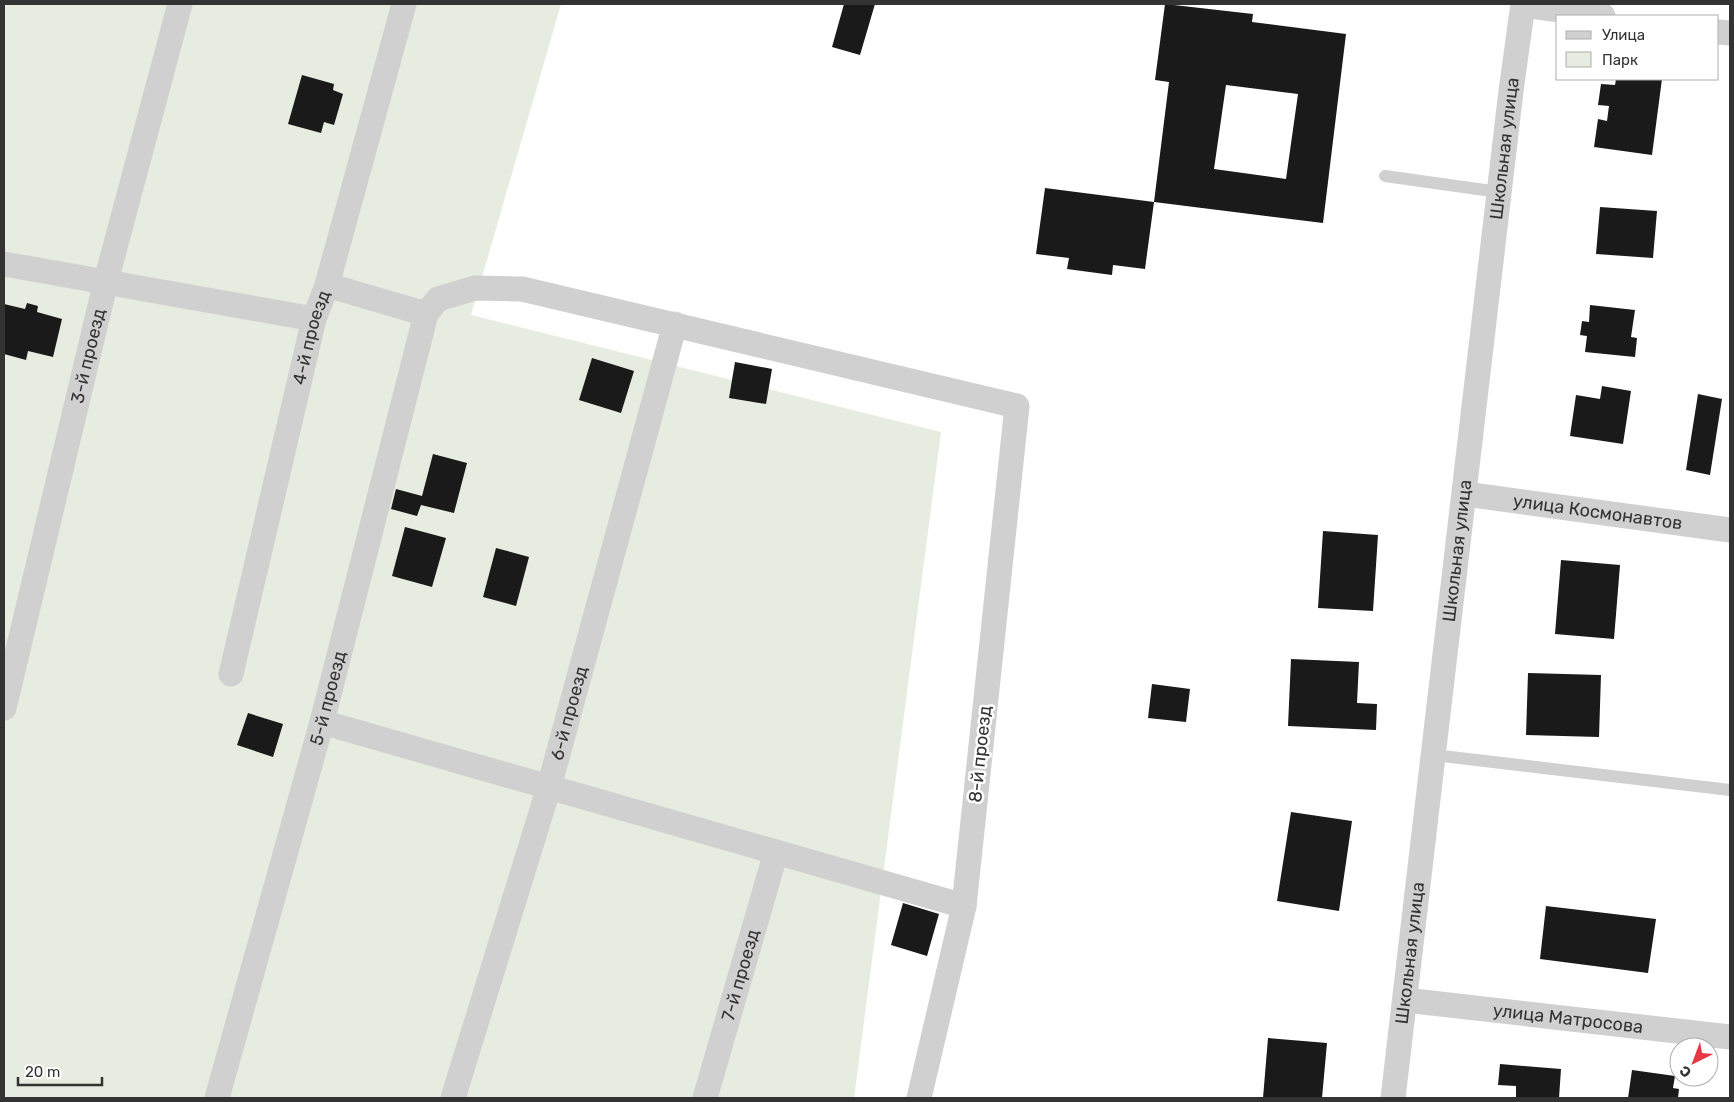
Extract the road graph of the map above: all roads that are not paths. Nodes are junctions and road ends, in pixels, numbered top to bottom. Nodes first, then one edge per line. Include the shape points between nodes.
1 (180, 4) edge
2 (404, 4) edge
3 (1523, 5) edge
4 (1596, 15) edge
5 (1385, 176) dead end
6 (1499, 192) junction
7 (4, 264) edge
8 (106, 282) junction
9 (326, 285) junction
10 (432, 306) junction
11 (314, 319) junction
12 (675, 324) junction
13 (1465, 494) junction
14 (1730, 530) edge
15 (231, 674) dead end
16 (4, 708) edge
17 (322, 722) junction
18 (1434, 755) junction
19 (549, 787) junction
20 (1730, 790) edge
21 (776, 852) junction
22 (964, 906) junction
23 (1405, 1000) junction
24 (1730, 1037) edge
25 (217, 1098) edge
26 (453, 1098) edge
27 (705, 1098) edge
28 (918, 1098) edge
29 (1393, 1098) edge

1 - 8 street, 3-й проезд
2 - 9 street, 4-й проезд
3 - 4 street
3 - 6 street, Школьная улица
5 - 6 lane
6 - 13 street, Школьная улица
7 - 8 street
8 - 11 street
8 - 16 street, 3-й проезд
9 - 10 street
9 - 11 street, 4-й проезд
10 - 12 street via 475,288 522,289
10 - 17 street, 5-й проезд
11 - 15 street, 4-й проезд
12 - 19 street, 6-й проезд
12 - 22 street, 8-й проезд via 1017,406
13 - 14 street, улица Космонавтов
13 - 18 street, Школьная улица
17 - 19 street
17 - 25 street, 5-й проезд
18 - 20 lane
18 - 23 street, Школьная улица
19 - 21 street
19 - 26 street, 6-й проезд
21 - 22 street
21 - 27 street, 7-й проезд
22 - 28 street, 8-й проезд
23 - 24 street, улица Матросова
23 - 29 street, Школьная улица

